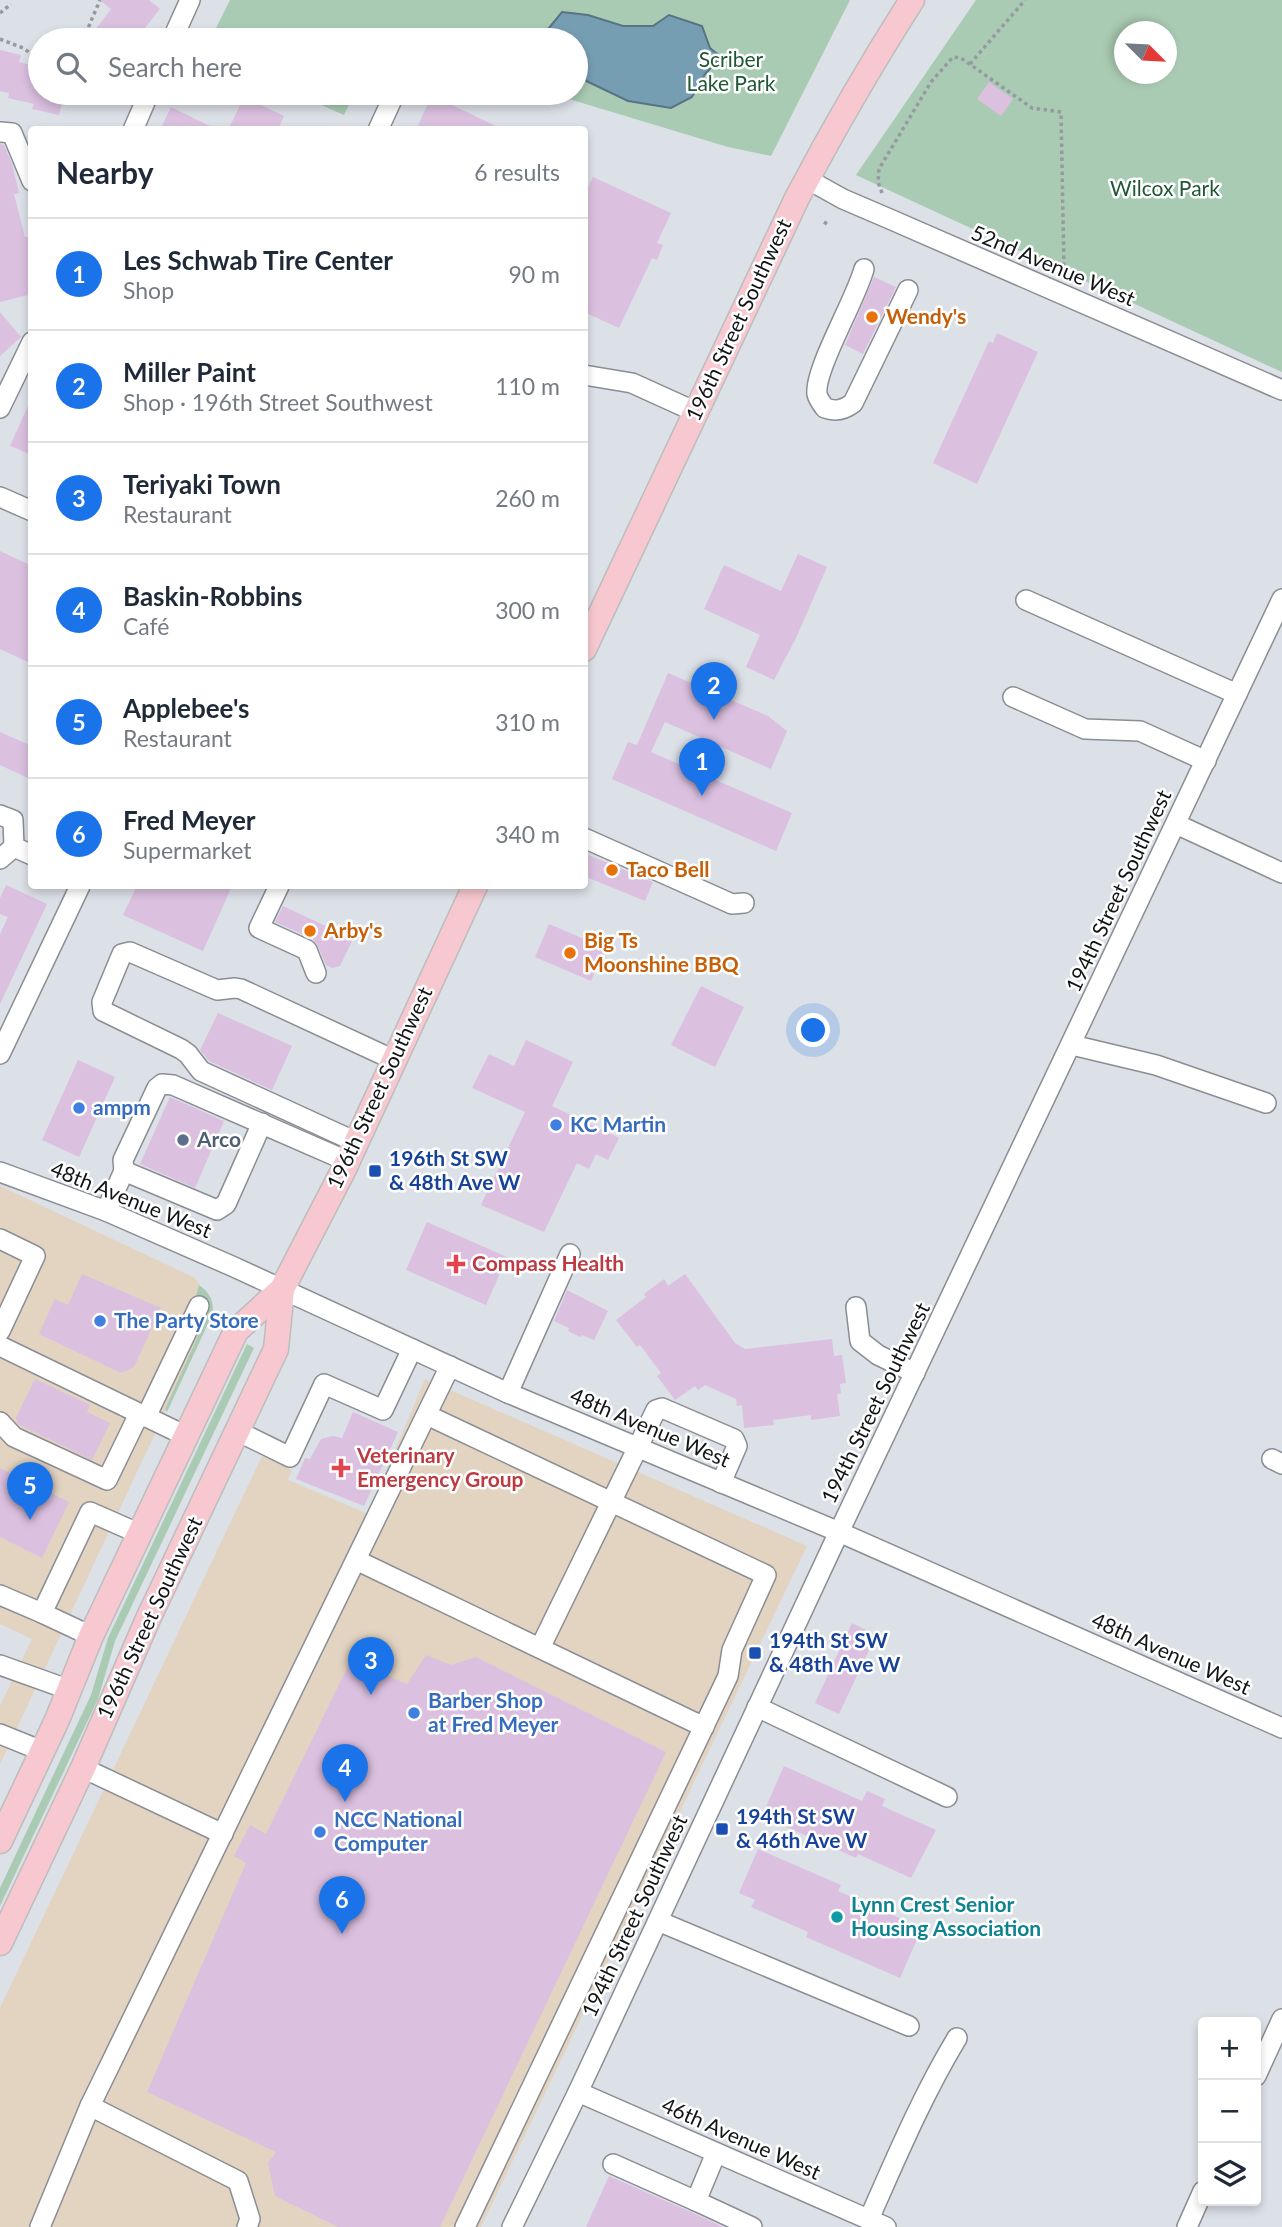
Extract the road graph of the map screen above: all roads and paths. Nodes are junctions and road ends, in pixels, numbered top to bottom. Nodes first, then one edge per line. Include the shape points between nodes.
1 (100, 0) edge
2 (190, 0) edge
3 (912, 0) edge
4 (1025, 0) edge
5 (11, 4) dead end
6 (0, 13) edge
7 (88, 28) edge
8 (177, 28) edge
9 (0, 39) edge
10 (28, 52) edge
11 (970, 64) junction
12 (144, 105) edge
13 (389, 105) edge
14 (135, 126) edge
15 (380, 126) edge
16 (0, 132) edge
17 (28, 171) edge
18 (807, 179) junction
19 (882, 193) dead end
20 (864, 269) dead end
21 (1064, 271) dead end
22 (908, 290) dead end
23 (28, 350) edge
24 (588, 376) edge
25 (1282, 390) edge
26 (0, 408) edge
27 (696, 412) junction
28 (0, 497) edge
29 (28, 509) edge
30 (1282, 599) edge
31 (1026, 600) dead end
32 (588, 641) edge
33 (1237, 694) junction
34 (1013, 696) dead end
35 (1206, 761) junction
36 (0, 815) edge
37 (1176, 824) junction
38 (588, 840) edge
39 (15, 854) edge
40 (1282, 873) edge
41 (79, 889) edge
42 (278, 889) edge
43 (474, 889) edge
44 (744, 904) dead end
45 (316, 973) dead end
46 (1072, 1045) junction
47 (0, 1054) edge
48 (394, 1060) junction
49 (1266, 1103) dead end
50 (262, 1124) junction
51 (352, 1151) junction
52 (124, 1171) junction
53 (0, 1173) edge
54 (106, 1211) junction
55 (0, 1239) edge
56 (570, 1254) dead end
57 (282, 1289) junction
58 (199, 1306) dead end
59 (856, 1307) dead end
60 (0, 1331) edge
61 (0, 1346) edge
62 (412, 1349) junction
63 (450, 1366) junction
64 (915, 1373) junction
65 (508, 1393) junction
66 (143, 1415) junction
67 (426, 1415) junction
68 (0, 1422) edge
69 (237, 1431) junction
70 (186, 1436) junction
71 (639, 1448) junction
72 (721, 1483) junction
73 (612, 1503) junction
74 (839, 1532) junction
75 (140, 1534) junction
76 (356, 1560) junction
77 (0, 1595) edge
78 (42, 1613) junction
79 (91, 1636) junction
80 (540, 1648) junction
81 (0, 1665) edge
82 (70, 1690) junction
83 (757, 1707) junction
84 (704, 1727) junction
85 (1282, 1728) edge
86 (0, 1734) edge
87 (42, 1751) junction
88 (83, 1768) junction
89 (947, 1797) dead end
90 (223, 1834) junction
91 (0, 1841) edge
92 (658, 1921) junction
93 (0, 1943) edge
94 (1282, 2019) edge
95 (909, 2026) dead end
96 (957, 2038) dead end
97 (1261, 2065) edge
98 (578, 2092) junction
99 (90, 2106) junction
100 (716, 2153) junction
101 (613, 2164) dead end
102 (696, 2201) junction
103 (1198, 2202) edge
104 (877, 2223) edge
105 (40, 2227) edge
106 (247, 2227) edge
107 (465, 2227) edge
108 (512, 2227) edge
109 (752, 2227) edge
110 (1187, 2227) edge

1 - 7 path
2 - 8 street
3 - 18 main road, 196th Street Southwest
4 - 11 path
5 - 6 path
9 - 10 path
11 - 19 path via 953,57 931,82 879,169
11 - 21 path via 1032,108 1060,112
12 - 14 street
13 - 15 street
16 - 17 street via 12,132
18 - 25 street, 52nd Avenue West via 843,199
18 - 27 main road, 196th Street Southwest
20 - 22 street via 821,371 817,393 825,408 837,411 853,403
23 - 26 street
24 - 27 street via 632,383
27 - 32 main road, 196th Street Southwest
28 - 29 street
30 - 33 street, 194th Street Southwest
31 - 33 street
33 - 35 street, 194th Street Southwest
34 - 35 street via 1085,729 1140,731
35 - 37 street, 194th Street Southwest
36 - 39 street via 13,820
37 - 40 street
37 - 46 street, 194th Street Southwest
38 - 44 street via 732,904
41 - 47 street
42 - 45 street via 260,928 307,950
43 - 48 main road, 196th Street Southwest
46 - 49 street via 1156,1065
46 - 64 street, 194th Street Southwest
48 - 51 main road, 196th Street Southwest
48 - 51 street via 241,989 217,990 130,952 122,954 102,1002 103,1011 181,1049 201,1071
50 - 51 street
50 - 52 street via 226,1204 217,1210
50 - 52 street via 162,1084 123,1160
51 - 57 main road, 196th Street Southwest
52 - 54 street
53 - 54 street, 48th Avenue West
54 - 57 street, 48th Avenue West
55 - 60 street via 35,1256
56 - 65 street
57 - 62 street, 48th Avenue West
57 - 69 main road, 196th Street Southwest via 276,1349
57 - 70 main road, 196th Street Southwest via 236,1331
58 - 66 street
59 - 64 street via 860,1341
61 - 66 street
62 - 63 street, 48th Avenue West
62 - 69 street via 383,1410 324,1384 290,1457
63 - 65 street, 48th Avenue West
63 - 67 street
64 - 74 street, 194th Street Southwest
65 - 71 street, 48th Avenue West
66 - 68 street via 107,1480 14,1437
66 - 70 street
67 - 73 street
67 - 76 street
69 - 88 main road, 196th Street Southwest
70 - 75 main road, 196th Street Southwest
71 - 72 street, 48th Avenue West
71 - 72 street via 656,1410 662,1408 734,1439 737,1446
71 - 73 street
72 - 74 street, 48th Avenue West
73 - 80 street
73 - 84 street via 766,1575
74 - 83 street, 194th Street Southwest
74 - 85 street, 48th Avenue West
75 - 78 street via 90,1512
75 - 79 main road, 196th Street Southwest
76 - 80 street
76 - 90 street
77 - 78 street
78 - 79 street
79 - 82 main road, 196th Street Southwest
80 - 84 street
81 - 82 street
82 - 87 main road, 196th Street Southwest
83 - 89 street
83 - 92 street, 194th Street Southwest
84 - 107 street
86 - 87 street
87 - 91 main road, 196th Street Southwest
88 - 90 street
88 - 93 main road, 196th Street Southwest
90 - 99 street
92 - 95 street
92 - 98 street, 194th Street Southwest
94 - 97 street
96 - 104 street via 909,2128
98 - 100 street, 46th Avenue West
98 - 108 street, 194th Street Southwest
99 - 105 street
99 - 106 street via 238,2181 250,2219
100 - 102 street
100 - 104 street, 46th Avenue West
101 - 102 street
102 - 109 street
103 - 110 street

